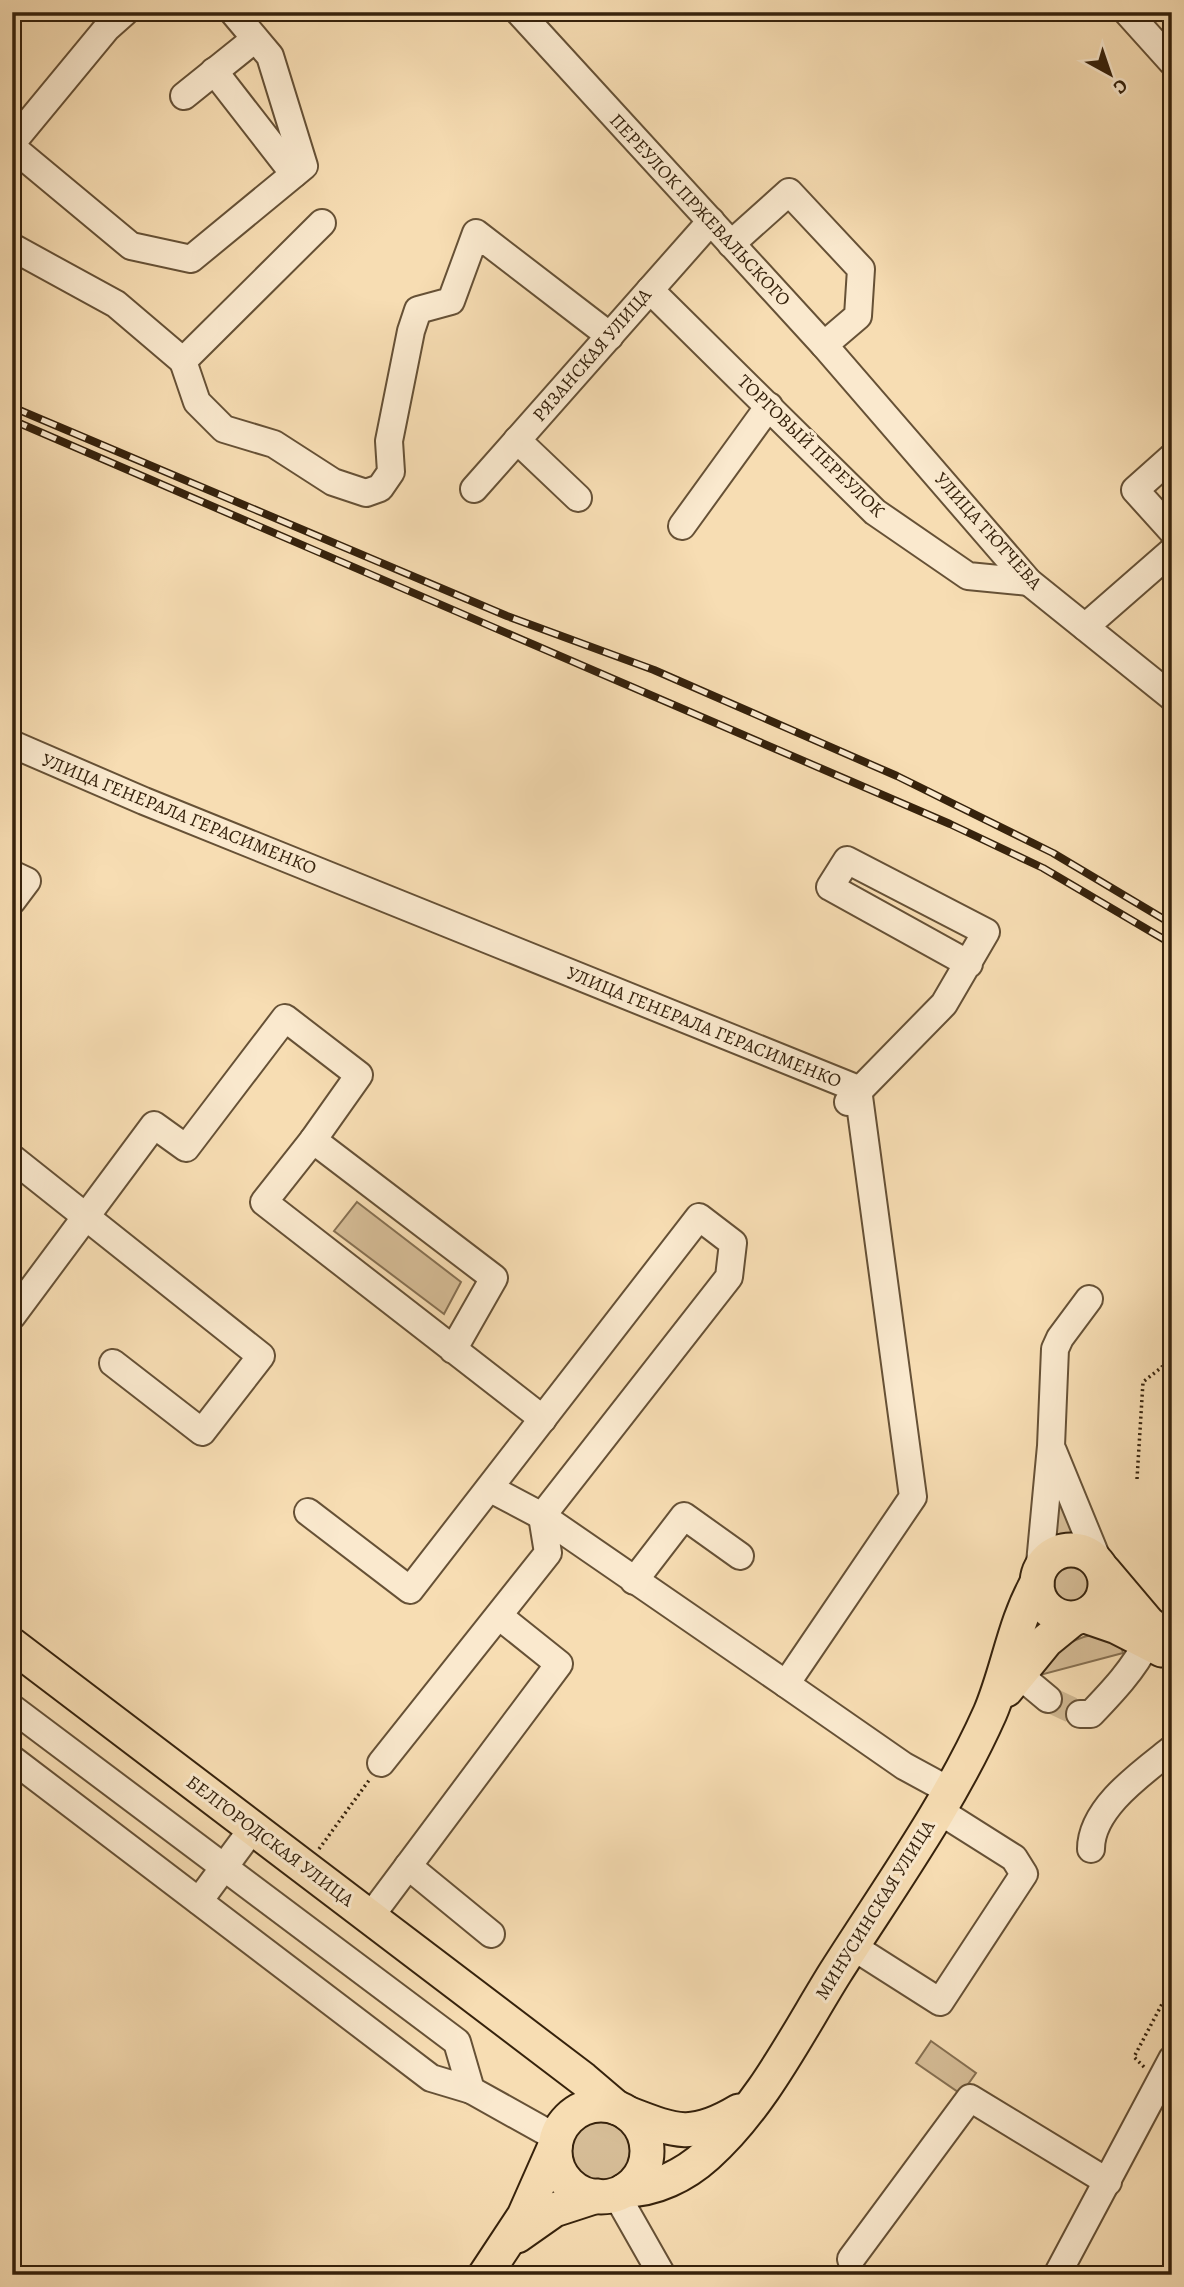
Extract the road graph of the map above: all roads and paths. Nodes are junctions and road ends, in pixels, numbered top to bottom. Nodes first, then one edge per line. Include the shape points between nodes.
1 (125, 12) edge
2 (233, 12) edge
3 (519, 12) edge
4 (1127, 12) edge
5 (255, 39) junction
6 (1172, 62) edge
7 (214, 71) junction
8 (184, 96) dead end
9 (12, 145) edge
10 (299, 170) junction
11 (710, 222) junction
12 (323, 223) dead end
13 (731, 244) junction
14 (12, 247) edge
15 (650, 289) junction
16 (610, 335) junction
17 (824, 345) junction
18 (183, 360) junction
19 (769, 406) junction
20 (880, 408) joint
21 (517, 440) junction
22 (1172, 457) edge
23 (474, 489) dead end
24 (578, 498) dead end
25 (682, 526) dead end
26 (1172, 531) edge
27 (1172, 551) edge
28 (1029, 582) junction
29 (1085, 627) junction
30 (1172, 697) edge
31 (12, 744) edge
32 (12, 874) edge
33 (12, 901) edge
34 (969, 964) junction
35 (851, 1098) junction
36 (313, 1140) junction
37 (12, 1158) edge
38 (85, 1219) junction
39 (1089, 1299) dead end
40 (12, 1316) edge
41 (1172, 1340) edge
42 (453, 1350) junction
43 (113, 1363) dead end
44 (1172, 1386) edge
45 (542, 1419) junction
46 (1051, 1446) junction
47 (1172, 1469) edge
48 (1137, 1479) dead end
49 (489, 1488) junction
50 (309, 1513) dead end
51 (542, 1516) junction
52 (740, 1556) dead end
53 (1102, 1567) junction
54 (1038, 1578) junction
55 (634, 1581) junction
56 (499, 1616) junction
57 (1079, 1617) junction
58 (12, 1646) edge
59 (1164, 1647) edge
60 (1018, 1674) junction
61 (786, 1684) junction
62 (1048, 1699) tunnel mouth
63 (12, 1707) edge
64 (990, 1711) junction
65 (1080, 1714) dead end
66 (1172, 1749) edge
67 (12, 1759) edge
68 (381, 1763) joint
69 (944, 1800) junction
70 (253, 1828) junction
71 (1091, 1849) dead end
72 (316, 1853) dead end
73 (408, 1866) junction
74 (224, 1867) junction
75 (199, 1901) junction
76 (370, 1917) junction
77 (491, 1934) dead end
78 (852, 1946) junction
79 (526, 2038) junction
80 (1172, 2059) edge
81 (471, 2090) junction
82 (750, 2104) junction
83 (622, 2111) junction
84 (557, 2138) junction
85 (1108, 2182) junction
86 (613, 2193) junction
87 (507, 2245) junction
88 (850, 2259) dead end
89 (485, 2275) edge
90 (662, 2275) edge
91 (1057, 2275) edge

1 - 9 street
2 - 5 street
3 - 11 street, ПЕРЕУЛОК ПРЖЕВАЛЬСКОГО
4 - 6 street
5 - 7 street
5 - 10 street via 270,56
7 - 8 street
7 - 10 street
9 - 10 street via 131,246 191,259
11 - 13 street, ПЕРЕУЛОК ПРЖЕВАЛЬСКОГО
11 - 15 street, РЯЗАНСКАЯ УЛИЦА
12 - 18 street
13 - 17 street, ПЕРЕУЛОК ПРЖЕВАЛЬСКОГО
13 - 17 street via 789,192 861,269 858,316
14 - 18 street via 116,304
15 - 16 street, РЯЗАНСКАЯ УЛИЦА
15 - 19 street, ТОРГОВЫЙ ПЕРЕУЛОК
16 - 18 street via 476,233 451,301 418,310 389,441 391,472 380,488 366,493 333,482 274,444 224,429 197,402
16 - 21 street, РЯЗАНСКАЯ УЛИЦА
17 - 20 street, ПЕРЕУЛОК ПРЖЕВАЛЬСКОГО
19 - 25 street
19 - 28 street, ТОРГОВЫЙ ПЕРЕУЛОК via 875,512 968,576
20 - 28 street, УЛИЦА ТЮТЧЕВА
21 - 23 street, РЯЗАНСКАЯ УЛИЦА
21 - 24 street
22 - 26 street via 1135,490
27 - 29 street
28 - 29 street, УЛИЦА ТЮТЧЕВА
29 - 30 street, УЛИЦА ТЮТЧЕВА
31 - 35 street, УЛИЦА ГЕНЕРАЛА ГЕРАСИМЕНКО
32 - 33 street via 27,881
34 - 34 street via 986,932 847,860 831,887
34 - 35 street via 944,1004
35 - 61 street, УЛИЦА ГЕНЕРАЛА ГЕРАСИМЕНКО via 913,1497
36 - 38 street via 359,1075 285,1018 186,1148 154,1125
36 - 42 street via 494,1278
36 - 42 street via 264,1202
37 - 38 street
38 - 40 street
38 - 43 street via 261,1356 202,1432
39 - 46 street via 1055,1349
41 - 48 path via 1162,1367 1143,1382
42 - 45 street
44 - 47 path via 1164,1449
45 - 49 street
45 - 51 street via 699,1217 733,1243 729,1277
46 - 53 street
46 - 54 street
49 - 50 street via 410,1590
49 - 51 street
51 - 55 street
51 - 56 street via 548,1553
52 - 55 street via 684,1516
53 - 54 main road via 1084,1552 1066,1550 1049,1558
53 - 57 main road via 1105,1592 1094,1611
53 - 59 main road
54 - 57 main road via 1041,1601 1047,1609 1063,1618
54 - 64 main road, МИНУСИНСКАЯ УЛИЦА
55 - 61 street
56 - 68 street
56 - 73 street via 559,1664
57 - 59 main road
57 - 60 main road, МИНУСИНСКАЯ УЛИЦА via 1046,1641
58 - 70 main road, БЕЛГОРОДСКАЯ УЛИЦА
59 - 65 street via 1134,1667 1091,1714
60 - 62 street
60 - 64 main road, МИНУСИНСКАЯ УЛИЦА
61 - 69 street via 904,1766
63 - 74 street
64 - 69 main road, МИНУСИНСКАЯ УЛИЦА
66 - 71 street via 1117,1793 1091,1837
67 - 75 street
68 - 72 path
69 - 78 main road, МИНУСИНСКАЯ УЛИЦА
69 - 78 street via 1014,1858 1024,1874 940,2002
70 - 74 street
70 - 76 main road, БЕЛГОРОДСКАЯ УЛИЦА
73 - 76 street
73 - 77 street
74 - 75 street
74 - 81 street via 457,2042
75 - 81 street via 432,2078
76 - 79 main road, БЕЛГОРОДСКАЯ УЛИЦА
78 - 82 main road, МИНУСИНСКАЯ УЛИЦА
79 - 83 main road, БЕЛГОРОДСКАЯ УЛИЦА
79 - 84 main road, БЕЛГОРОДСКАЯ УЛИЦА via 559,2086 563,2109
80 - 85 street
81 - 84 street
82 - 83 main road, МИНУСИНСКАЯ УЛИЦА via 717,2124 689,2132 664,2128
82 - 86 main road, МИНУСИНСКАЯ УЛИЦА via 695,2165 660,2183
83 - 84 main road via 588,2107 570,2117
83 - 86 main road via 641,2130 647,2152 641,2173
84 - 86 main road via 558,2166 569,2184
84 - 87 main road via 533,2200
85 - 88 street via 970,2098
85 - 91 street
86 - 87 main road, МИНУСИНСКАЯ УЛИЦА via 541,2217
86 - 90 street
87 - 89 main road

